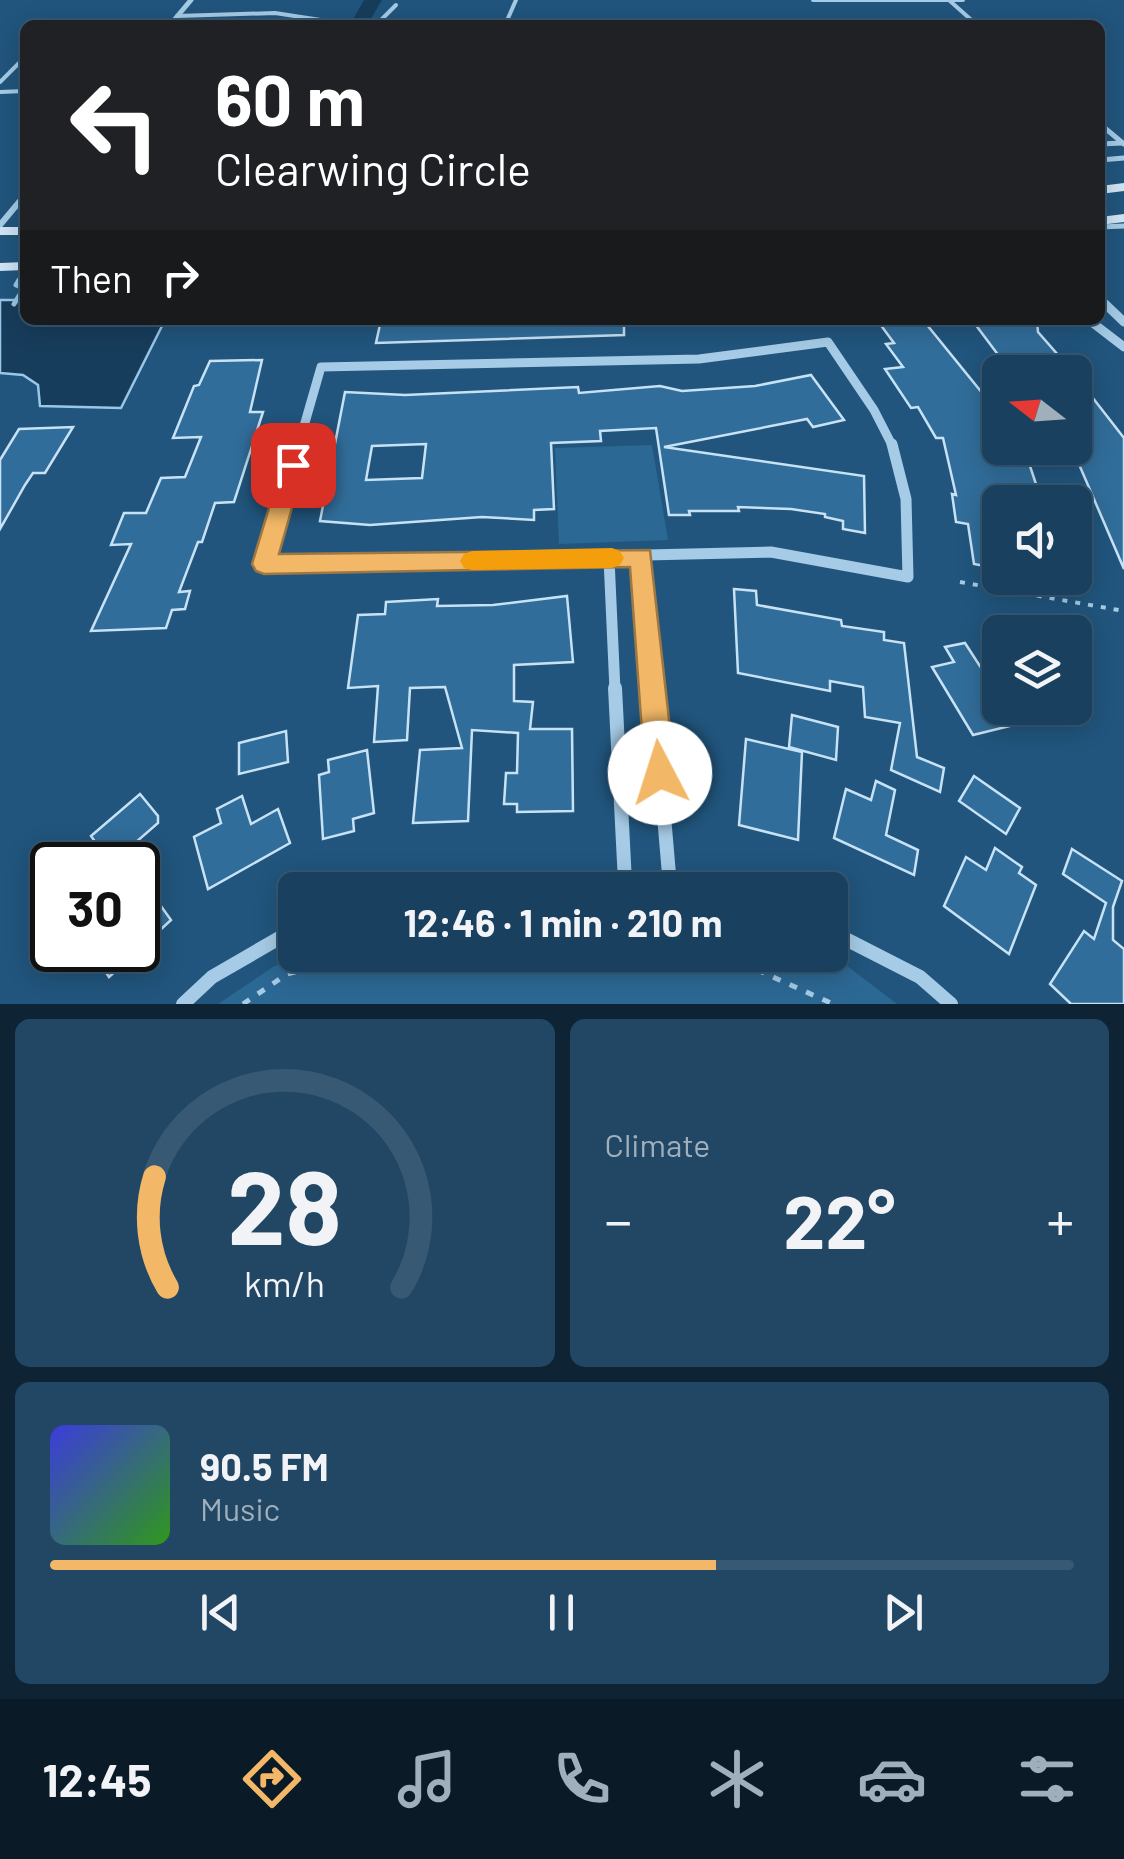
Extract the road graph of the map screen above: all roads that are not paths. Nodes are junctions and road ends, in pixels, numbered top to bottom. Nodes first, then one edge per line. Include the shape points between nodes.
1 (191, 0) edge
2 (813, 0) edge
3 (949, 0) edge
4 (963, 0) edge
5 (396, 5) dead end
6 (177, 16) junction
7 (174, 20) edge
8 (316, 20) edge
9 (381, 20) edge
10 (971, 20) edge
11 (20, 62) edge
12 (11, 70) junction
13 (20, 70) edge
14 (0, 82) edge
15 (20, 202) edge
16 (0, 228) edge
17 (1105, 303) edge
18 (1124, 322) edge
19 (1095, 325) edge
20 (1124, 347) edge
21 (641, 557) junction
22 (609, 558) junction
23 (625, 872) edge
24 (669, 872) edge
25 (278, 939) edge
26 (848, 940) edge
27 (183, 1004) edge
28 (952, 1004) edge

1 - 6 street
2 - 3 lane
3 - 4 lane
3 - 10 lane
5 - 9 lane
6 - 7 street
6 - 8 lane via 275,13
11 - 12 lane
12 - 13 lane
12 - 14 lane
15 - 16 street
17 - 18 street
19 - 20 street
21 - 22 street
21 - 22 street via 771,552 908,577 898,457 828,342 699,358 321,367 264,564
21 - 24 street
22 - 23 street
25 - 27 street via 212,977
26 - 28 street via 920,977

